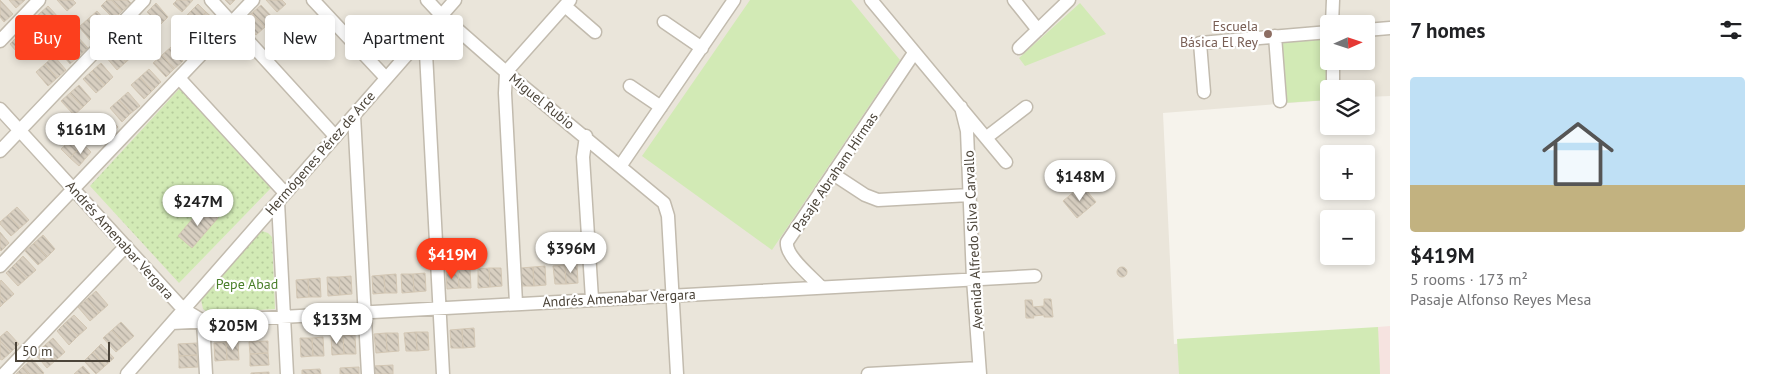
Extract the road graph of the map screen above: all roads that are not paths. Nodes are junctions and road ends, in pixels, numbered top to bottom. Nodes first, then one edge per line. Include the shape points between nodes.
1 (39, 0) edge
2 (144, 0) edge
3 (211, 0) edge
4 (254, 0) edge
5 (313, 0) edge
6 (427, 0) edge
7 (455, 0) edge
8 (734, 0) edge
9 (871, 0) edge
10 (1014, 0) edge
11 (1069, 0) edge
12 (1333, 0) edge
13 (567, 3) edge
14 (225, 15) edge
15 (239, 15) edge
16 (441, 15) joint
17 (1332, 15) edge
18 (664, 22) dead end
19 (1390, 28) edge
20 (1375, 29) edge
21 (1038, 30) junction
22 (595, 32) dead end
23 (1320, 33) edge
24 (463, 34) edge
25 (1275, 36) junction
26 (0, 41) edge
27 (255, 47) edge
28 (702, 48) junction
29 (1019, 48) dead end
30 (914, 53) junction
31 (196, 60) edge
32 (402, 60) edge
33 (426, 60) edge
34 (506, 72) junction
35 (179, 78) junction
36 (386, 78) junction
37 (630, 86) dead end
38 (1204, 92) dead end
39 (1280, 101) dead end
40 (661, 107) junction
41 (961, 107) junction
42 (1026, 107) dead end
43 (0, 109) edge
44 (354, 115) junction
45 (20, 131) junction
46 (336, 136) junction
47 (586, 136) junction
48 (987, 138) junction
49 (0, 151) edge
50 (1006, 162) dead end
51 (621, 166) junction
52 (833, 174) junction
53 (73, 189) junction
54 (970, 195) junction
55 (281, 198) junction
56 (126, 246) junction
57 (0, 266) edge
58 (1035, 276) dead end
59 (973, 278) junction
60 (821, 286) junction
61 (672, 294) junction
62 (592, 299) junction
63 (516, 303) junction
64 (440, 308) junction
65 (183, 310) junction
66 (364, 312) junction
67 (284, 316) junction
68 (203, 321) junction
69 (172, 323) junction
70 (980, 371) edge
71 (131, 372) edge
72 (4, 374) edge
73 (206, 374) edge
74 (287, 374) edge
75 (368, 374) edge
76 (443, 374) edge
77 (677, 374) edge
78 (868, 374) edge

1 - 26 street
2 - 45 street
3 - 14 street
4 - 15 street
5 - 36 street
6 - 16 street, Miguel Rubio
7 - 16 street, Hermógenes Pérez de Arce
8 - 28 street
9 - 30 street, Avenida Alfredo Silva Carvallo
10 - 21 street
11 - 21 street
12 - 17 street
13 - 22 street
13 - 34 street
18 - 28 street
19 - 20 street
21 - 29 street
23 - 25 street
24 - 34 street, Miguel Rubio
25 - 38 street via 1200,42
25 - 39 street
27 - 46 street
28 - 40 street
30 - 41 street, Avenida Alfredo Silva Carvallo
30 - 52 street, Pasaje Abraham Hirmas
31 - 35 street
32 - 36 street, Hermógenes Pérez de Arce
33 - 64 street
34 - 47 street, Miguel Rubio
34 - 63 street
35 - 53 street
35 - 55 street
36 - 44 street, Hermógenes Pérez de Arce
37 - 40 street
40 - 51 street
41 - 48 street, Avenida Alfredo Silva Carvallo
41 - 54 street, Avenida Alfredo Silva Carvallo via 967,131
42 - 48 street
43 - 45 street, Andrés Amenabar Vergara
44 - 46 street, Hermógenes Pérez de Arce
44 - 66 street
45 - 49 street
45 - 53 street, Andrés Amenabar Vergara
46 - 55 street, Hermógenes Pérez de Arce
47 - 51 street, Miguel Rubio
47 - 62 street via 583,157
48 - 50 street, Avenida Alfredo Silva Carvallo
51 - 61 street, Miguel Rubio via 661,198 666,208
52 - 54 street via 878,200
52 - 60 street, Pasaje Abraham Hirmas via 787,245 790,255
53 - 56 street, Andrés Amenabar Vergara
53 - 57 street
54 - 59 street, Avenida Alfredo Silva Carvallo
55 - 65 street, Hermógenes Pérez de Arce
55 - 67 street
56 - 65 street, Andrés Amenabar Vergara
56 - 72 street
58 - 59 street, Andrés Amenabar Vergara
59 - 60 street, Andrés Amenabar Vergara
59 - 70 street, Avenida Alfredo Silva Carvallo
60 - 61 street, Andrés Amenabar Vergara
61 - 62 street, Andrés Amenabar Vergara
61 - 77 street
62 - 63 street, Andrés Amenabar Vergara
63 - 64 street, Andrés Amenabar Vergara
64 - 66 street, Andrés Amenabar Vergara
64 - 76 street
65 - 68 street, Andrés Amenabar Vergara
65 - 69 street, Hermógenes Pérez de Arce
66 - 67 street, Andrés Amenabar Vergara
66 - 75 street
67 - 68 street, Andrés Amenabar Vergara
67 - 74 street
68 - 69 street, Andrés Amenabar Vergara
68 - 73 street
69 - 71 street, Hermógenes Pérez de Arce
70 - 78 street

